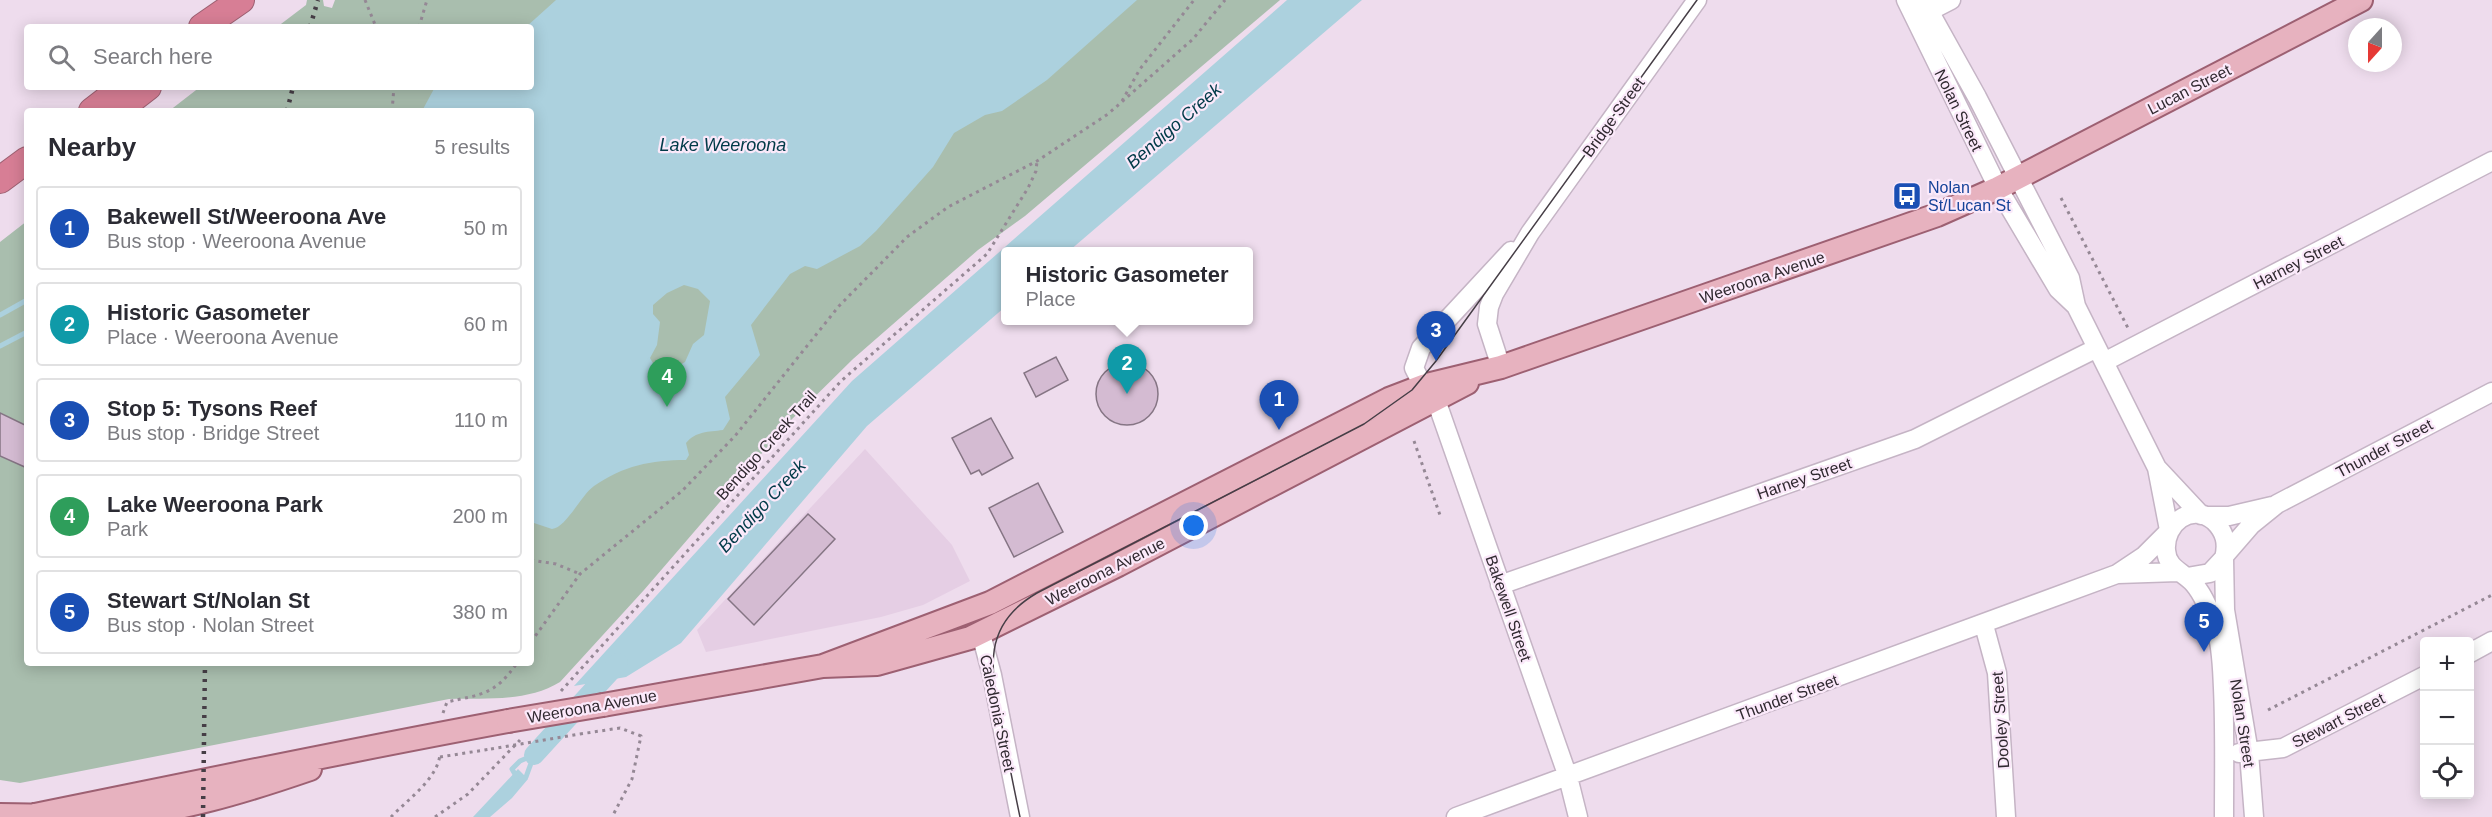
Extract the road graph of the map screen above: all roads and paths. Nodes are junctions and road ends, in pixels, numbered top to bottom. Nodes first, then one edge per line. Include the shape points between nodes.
1 (241, 0) edge
2 (256, 0) edge
3 (365, 0) edge
4 (427, 0) edge
5 (1194, 0) edge
6 (1225, 0) edge
7 (1697, 0) edge
8 (1906, 0) edge
9 (1951, 0) edge
10 (2361, 0) edge
11 (1922, 10) edge
12 (206, 24) edge
13 (228, 24) edge
14 (375, 24) edge
15 (420, 24) edge
16 (119, 90) edge
17 (144, 90) edge
18 (394, 90) edge
19 (1120, 105) junction
20 (96, 108) edge
21 (121, 108) edge
22 (392, 108) edge
23 (1037, 161) junction
24 (2492, 161) edge
25 (24, 162) edge
26 (2019, 178) junction
27 (0, 180) edge
28 (24, 182) edge
29 (1998, 188) junction
30 (2061, 198) dead end
31 (0, 200) edge
32 (1530, 233) junction
33 (2076, 306) junction
34 (2132, 335) dead end
35 (2100, 355) junction
36 (1501, 367) junction
37 (2492, 392) edge
38 (1429, 393) junction
39 (1414, 441) dead end
40 (2157, 468) junction
41 (2277, 504) junction
42 (2204, 516) junction
43 (1441, 518) dead end
44 (2168, 531) junction
45 (2224, 556) junction
46 (534, 560) edge
47 (580, 574) junction
48 (2117, 574) junction
49 (2183, 574) junction
50 (1500, 585) junction
51 (2492, 595) edge
52 (972, 611) junction
53 (1984, 625) junction
54 (981, 634) junction
55 (534, 638) edge
56 (2492, 641) edge
57 (2474, 650) edge
58 (515, 666) edge
59 (823, 666) junction
60 (2420, 678) edge
61 (558, 694) dead end
62 (2268, 710) dead end
63 (515, 729) junction
64 (441, 733) junction
65 (2249, 753) junction
66 (2225, 754) junction
67 (1568, 777) junction
68 (0, 815) edge
69 (391, 817) edge
70 (435, 817) edge
71 (612, 817) edge
72 (1020, 817) edge
73 (1456, 817) edge
74 (1578, 817) edge
75 (2006, 817) edge
76 (2224, 817) edge
77 (2254, 817) edge

1 - 12 highway
2 - 13 highway
3 - 14 path
4 - 15 path
5 - 19 path via 1140,69
6 - 19 path via 1193,39
7 - 32 street, Bridge Street
8 - 11 street, Nolan Street
9 - 11 street
10 - 26 main road, Lucan Street
11 - 26 street, Nolan Street
11 - 29 street, Nolan Street
16 - 20 highway
17 - 21 highway
18 - 22 path
19 - 23 path
23 - 47 path via 948,207 907,237 839,306 735,436 689,483
23 - 61 path, Bendigo Creek Trail via 1028,188 987,254 834,388
24 - 35 street, Harney Street
25 - 27 highway
26 - 29 main road, Weeroona Avenue
26 - 33 street, Nolan Street via 2070,278
28 - 31 highway
29 - 33 street, Nolan Street via 2058,289
29 - 36 main road, Weeroona Avenue via 1892,231
30 - 34 path
32 - 36 street, Bridge Street via 1487,313 1488,330
32 - 38 street, Bridge Street via 1421,348 1414,368
33 - 35 street, Nolan Street
35 - 40 street, Nolan Street
35 - 50 street, Harney Street via 1915,439
36 - 38 main road, Weeroona Avenue
37 - 41 street, Thunder Street
38 - 50 street, Bakewell Street
38 - 52 main road, Weeroona Avenue via 1369,408
38 - 54 main road, Weeroona Avenue
39 - 43 path
40 - 42 street, Nolan Street
40 - 44 street, Nolan Street
41 - 42 street, Thunder Street via 2229,516
41 - 45 street, Thunder Street via 2251,525
42 - 44 street via 2183,517
42 - 45 street via 2221,528 2225,536
44 - 48 street, Thunder Street via 2149,552
44 - 49 street via 2166,551 2172,567
45 - 49 street via 2210,573
45 - 65 street, Nolan Street via 2225,610
46 - 47 path
47 - 55 path
48 - 49 street, Thunder Street
48 - 53 street, Thunder Street
49 - 66 street, Nolan Street via 2206,602 2217,632 2223,674
50 - 67 street, Bakewell Street
51 - 62 path
52 - 54 main road, Caledonia Street
52 - 59 main road, Weeroona Avenue
53 - 67 street, Thunder Street
53 - 75 street, Dooley Street via 1997,673
54 - 59 main road, Weeroona Avenue via 877,664
54 - 72 street, Caledonia Street
56 - 57 street
58 - 64 path via 490,692 444,704
59 - 63 main road, Weeroona Avenue, bridge via 603,705
60 - 65 street, Stewart Street via 2283,748
63 - 64 main road, Weeroona Avenue
63 - 70 path via 468,794
64 - 68 main road, Weeroona Avenue via 35,815
65 - 66 street, Stewart Street
65 - 77 street, Nolan Street
66 - 76 street, Nolan Street
67 - 73 street, Thunder Street
67 - 74 street, Bakewell Street
69 - 71 path, bridge via 426,781 440,757 620,728 641,736 632,779

